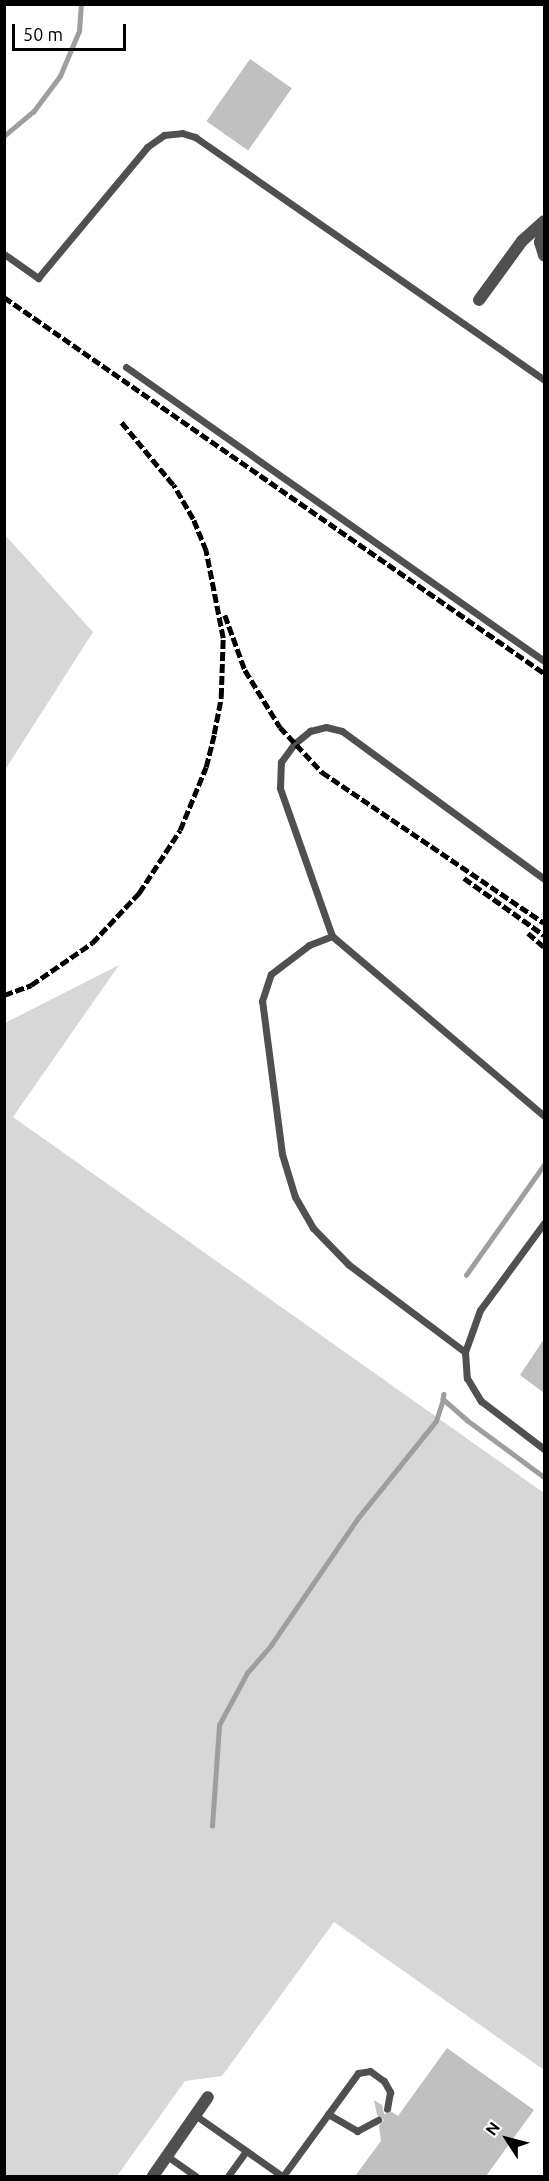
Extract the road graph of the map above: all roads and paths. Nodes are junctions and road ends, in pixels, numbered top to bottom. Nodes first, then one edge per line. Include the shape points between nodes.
1 (544, 221) edge
2 (544, 230) edge
3 (4, 254) edge
4 (544, 255) edge
5 (479, 300) dead end
6 (126, 367) dead end
7 (544, 380) edge
8 (544, 661) edge
9 (544, 879) edge
10 (332, 936) junction
11 (544, 1115) edge
12 (544, 1223) edge
13 (465, 1352) junction
14 (544, 1449) edge
15 (208, 2097) dead end
16 (387, 2109) dead end
17 (328, 2114) junction
18 (195, 2115) junction
19 (378, 2120) dead end
20 (246, 2151) junction
21 (167, 2156) junction
22 (153, 2176) edge
23 (196, 2176) edge
24 (228, 2176) edge
25 (282, 2176) edge

1 - 5 street via 522,241
2 - 4 street via 540,242
3 - 7 lane via 38,278 147,147 164,135 182,133 195,137
6 - 8 lane
9 - 10 lane via 342,732 326,726 310,731 294,744 282,762 280,788
10 - 11 lane
10 - 13 lane via 309,945 271,974 262,1001 282,1154 295,1197 313,1228 348,1264
12 - 13 lane via 480,1310
13 - 14 lane via 467,1378 481,1401
15 - 18 street
16 - 17 lane via 388,2087 375,2074 363,2072 358,2073
17 - 19 lane via 357,2131
17 - 25 lane
18 - 20 lane
18 - 21 street
20 - 24 lane
20 - 25 lane
21 - 22 street
21 - 23 lane

